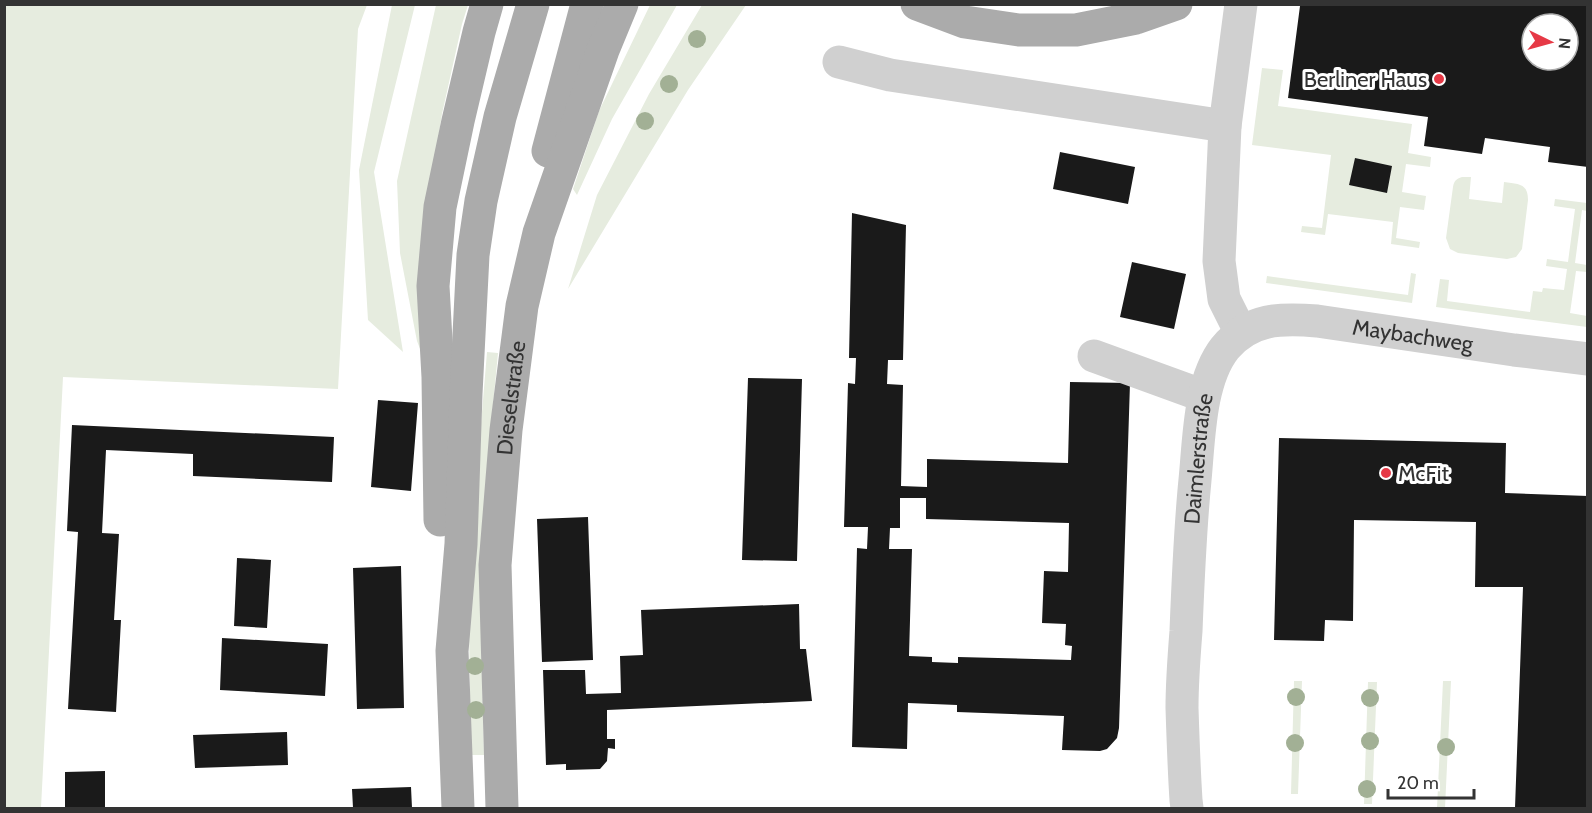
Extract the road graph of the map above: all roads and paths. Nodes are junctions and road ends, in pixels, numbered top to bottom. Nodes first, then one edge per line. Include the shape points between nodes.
1 (487, 4) edge
2 (533, 4) edge
3 (586, 4) edge
4 (622, 4) edge
5 (917, 4) edge
6 (1176, 4) edge
7 (1241, 4) edge
8 (839, 62) dead end
9 (1225, 126) junction
10 (539, 233) junction
11 (1241, 333) junction
12 (1094, 356) dead end
13 (1587, 360) edge
14 (1204, 396) junction
15 (452, 651) junction
16 (458, 808) edge
17 (502, 808) edge
18 (1187, 808) edge

1 - 15 main road via 440,207 433,286 440,544
2 - 15 main road, Dieselstraße via 500,117 473,255 461,544
3 - 10 main road via 549,147
4 - 10 main road, Dieselstraße
5 - 6 main road via 965,22 1019,30 1076,30 1136,18
7 - 9 street
8 - 9 street via 890,75
9 - 11 street via 1219,261 1224,299
10 - 17 main road, Dieselstraße via 522,306 506,430 495,565
11 - 13 street, Maybachweg via 1267,321 1289,318
11 - 14 street, Daimlerstraße via 1224,349
12 - 14 street
14 - 18 street, Daimlerstraße via 1190,536 1182,706
15 - 16 main road, Dieselstraße

